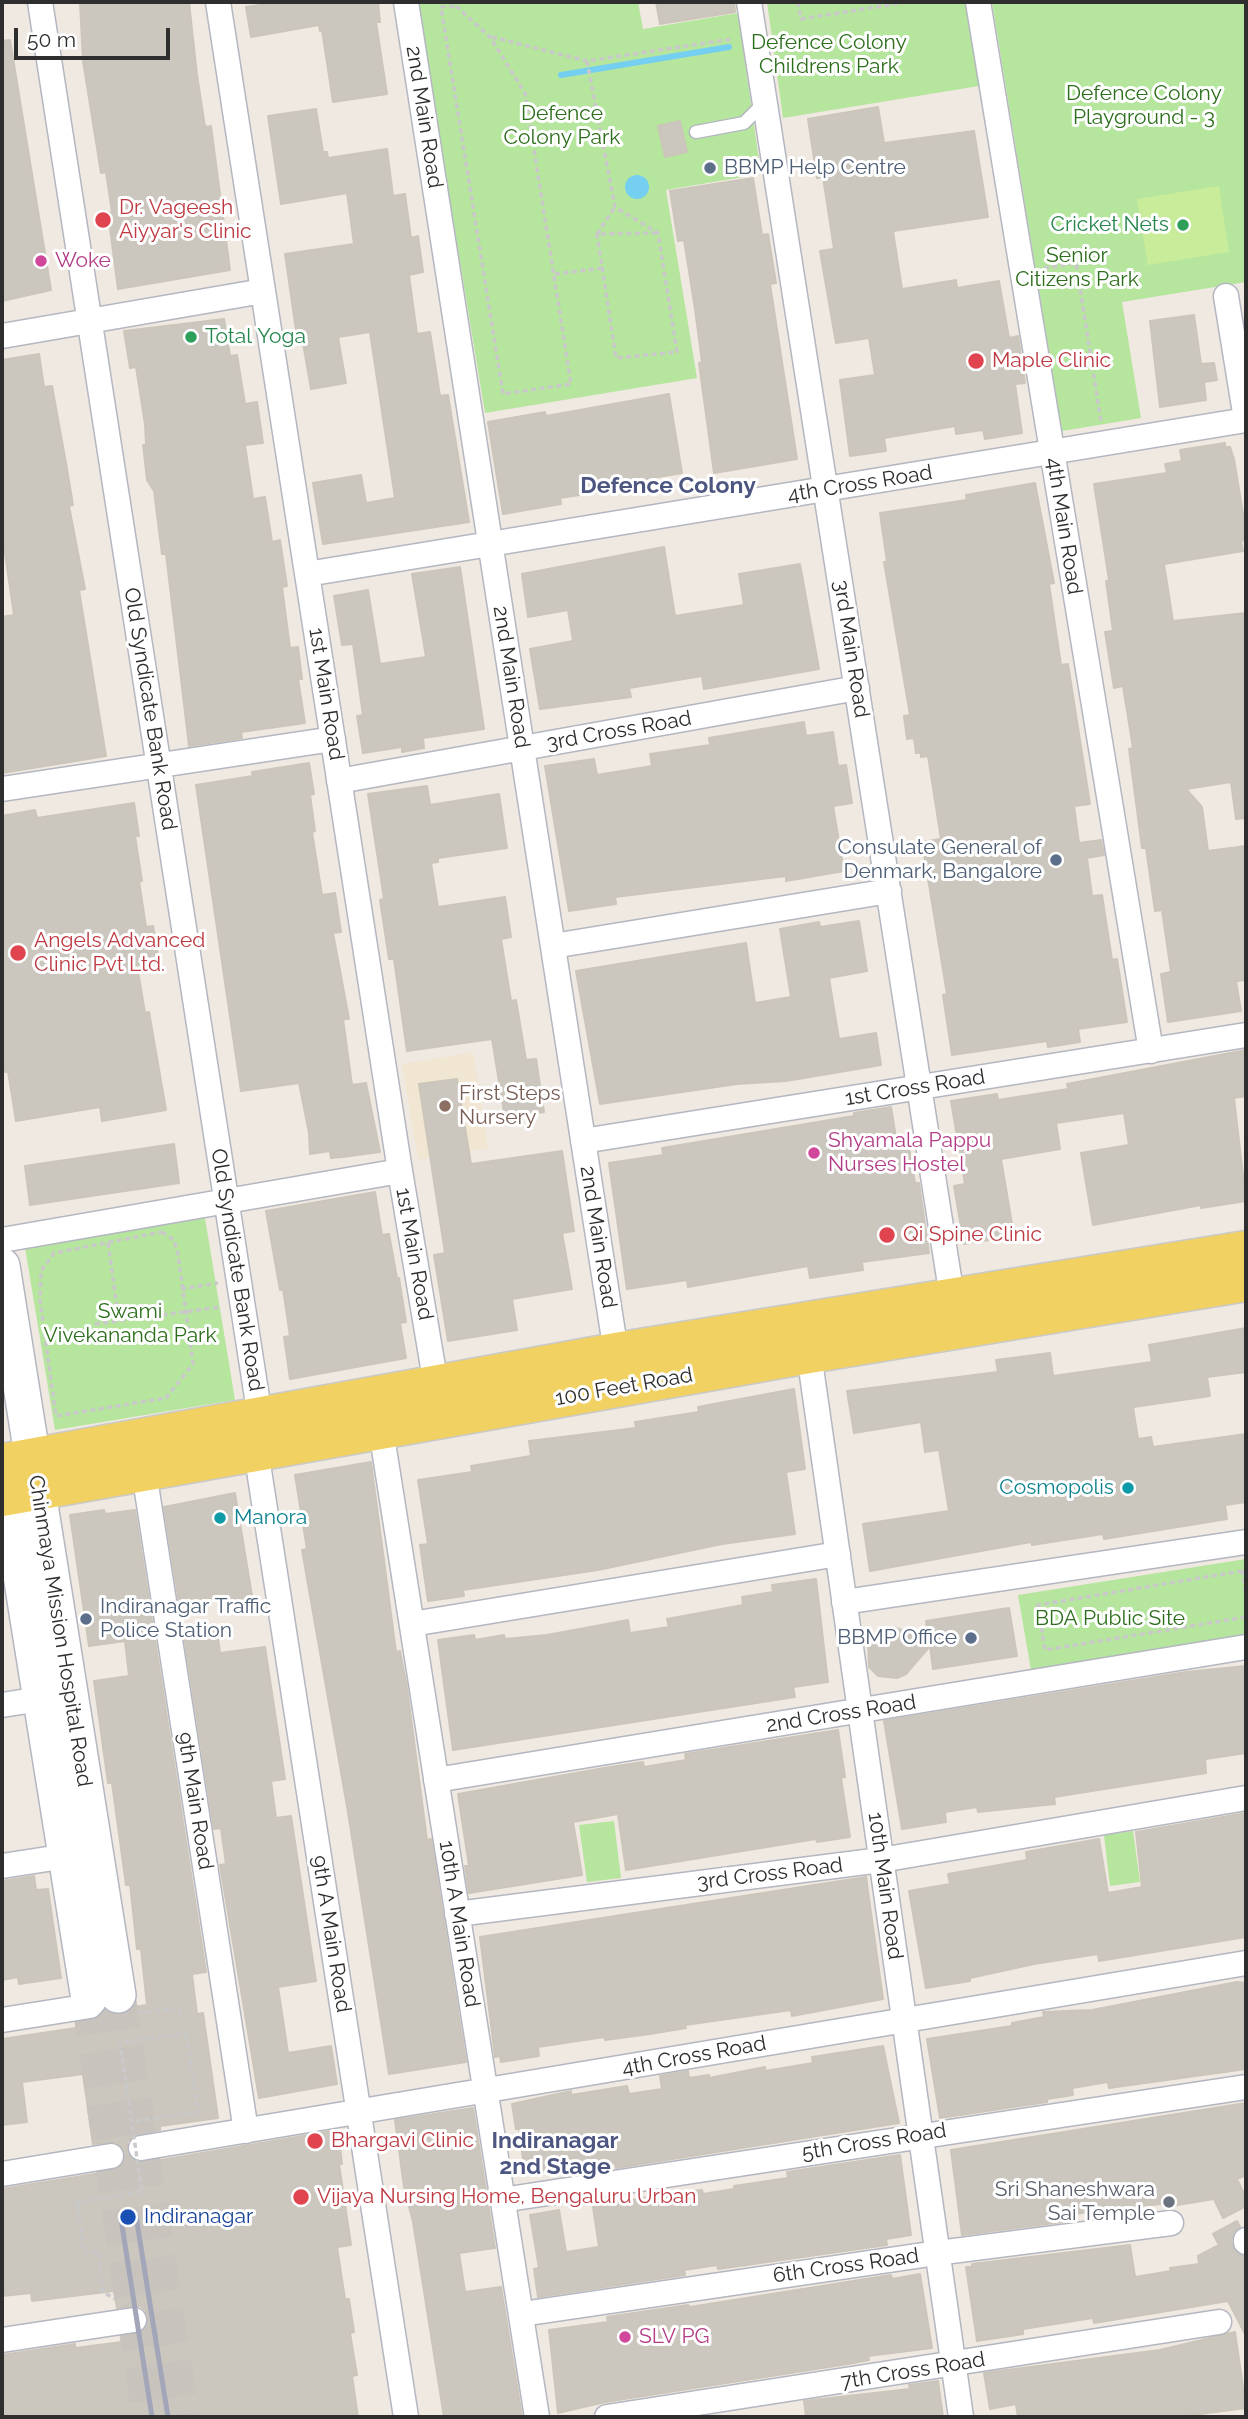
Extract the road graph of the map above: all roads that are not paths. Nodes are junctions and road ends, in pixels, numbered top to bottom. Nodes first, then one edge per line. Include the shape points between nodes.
1 (40, 2) edge
2 (218, 2) edge
3 (406, 2) edge
4 (749, 2) edge
5 (978, 2) edge
6 (765, 102) junction
7 (696, 132) dead end
8 (263, 291) junction
9 (1226, 296) dead end
10 (90, 320) junction
11 (2, 336) edge
12 (1246, 419) edge
13 (1052, 452) junction
14 (826, 489) junction
15 (490, 544) junction
16 (307, 574) junction
17 (857, 688) junction
18 (333, 739) junction
19 (522, 748) junction
20 (159, 765) junction
21 (339, 781) junction
22 (2, 789) edge
23 (889, 891) junction
24 (553, 946) junction
25 (1246, 1035) edge
26 (1151, 1051) junction
27 (919, 1088) junction
28 (583, 1141) junction
29 (400, 1171) junction
30 (227, 1202) junction
31 (2, 1240) edge
32 (1246, 1250) edge
33 (2, 1266) edge
34 (1246, 1282) edge
35 (952, 1297) junction
36 (616, 1352) junction
37 (809, 1354) junction
38 (436, 1385) junction
39 (381, 1430) junction
40 (258, 1434) junction
41 (144, 1472) junction
42 (12, 1474) edge
43 (1246, 1542) edge
44 (838, 1554) junction
45 (844, 1602) junction
46 (412, 1624) junction
47 (1246, 1647) edge
48 (40, 1699) junction
49 (2, 1705) edge
50 (860, 1711) junction
51 (436, 1780) junction
52 (1246, 1798) edge
53 (67, 1856) junction
54 (881, 1860) junction
55 (2, 1866) edge
56 (457, 1914) junction
57 (1246, 1963) edge
58 (113, 2003) junction
59 (2, 2020) edge
60 (905, 2020) junction
61 (1246, 2087) edge
62 (486, 2091) junction
63 (359, 2112) junction
64 (246, 2130) junction
65 (921, 2134) junction
66 (141, 2148) dead end
67 (111, 2156) dead end
68 (2, 2174) edge
69 (502, 2200) junction
70 (1171, 2223) dead end
71 (937, 2253) junction
72 (522, 2314) junction
73 (134, 2320) dead end
74 (1219, 2322) dead end
75 (2, 2340) edge
76 (954, 2365) junction
77 (406, 2417) edge
78 (537, 2417) edge
79 (607, 2417) edge
80 (961, 2417) edge

1 - 10 street, Old Syndicate Bank Road
2 - 8 street, 1st Main Road
3 - 15 street, 2nd Main Road
4 - 6 street, 3rd Main Road
5 - 13 street, 4th Main Road
6 - 7 lane via 744,123
6 - 14 street, 3rd Main Road
8 - 10 street
8 - 16 street, 1st Main Road
9 - 12 street
10 - 11 street
10 - 20 street, Old Syndicate Bank Road
12 - 13 street, 4th Cross Road
13 - 14 street, 4th Cross Road
13 - 26 street, 4th Main Road
14 - 15 street, 4th Cross Road
14 - 17 street, 3rd Main Road
15 - 16 street, 4th Cross Road
15 - 19 street, 2nd Main Road
16 - 18 street, 1st Main Road
17 - 19 street, 3rd Cross Road
17 - 23 street, 3rd Main Road
18 - 20 street
18 - 21 street, 1st Main Road
19 - 21 street, 3rd Cross Road
19 - 24 street, 2nd Main Road
20 - 22 street
20 - 30 street, Old Syndicate Bank Road
21 - 29 street, 1st Main Road
23 - 24 street
23 - 27 street, 3rd Main Road
24 - 28 street, 2nd Main Road
25 - 26 street, 1st Cross Road
26 - 27 street, 1st Cross Road
27 - 28 street, 1st Cross Road
27 - 35 street, 3rd Main Road
28 - 36 street, 2nd Main Road
29 - 30 street
29 - 38 street, 1st Main Road
30 - 31 street
30 - 40 street, Old Syndicate Bank Road
32 - 35 main road, 100 Feet Road
33 - 42 main road, Chinmaya Mission Hospital Road
34 - 37 main road, 100 Feet Road
35 - 36 main road, 100 Feet Road
36 - 38 main road, 100 Feet Road
37 - 39 main road, 100 Feet Road
37 - 44 street, 10th Main Road
38 - 40 main road, 100 Feet Road
39 - 40 main road, 100 Feet Road
39 - 46 street, 10th A Main Road
40 - 41 main road, 100 Feet Road
40 - 42 main road, 100 Feet Road
40 - 63 street, 9th A Main Road
41 - 42 main road, 100 Feet Road
41 - 64 street, 9th Main Road
42 - 48 main road, Chinmaya Mission Hospital Road
42 - 58 main road, Chinmaya Mission Hospital Road
43 - 45 street
44 - 45 street, 10th Main Road
44 - 46 street
45 - 50 street, 10th Main Road
46 - 51 street, 10th A Main Road
47 - 50 street, 2nd Cross Road
48 - 49 street
48 - 53 main road, Chinmaya Mission Hospital Road
50 - 51 street, 2nd Cross Road
50 - 54 street, 10th Main Road
51 - 56 street, 10th A Main Road
52 - 54 street, 3rd Cross Road
53 - 55 street
53 - 58 main road, Chinmaya Mission Hospital Road
54 - 56 street, 3rd Cross Road
54 - 60 street, 10th Main Road
56 - 62 street, 10th A Main Road
57 - 60 street, 4th Cross Road
58 - 59 street
60 - 62 street, 4th Cross Road
60 - 65 street, 10th Main Road
61 - 65 street, 5th Cross Road
62 - 63 street, 4th Cross Road
62 - 69 street, 10th A Main Road
63 - 64 street, 4th Cross Road
63 - 77 street, 9th A Main Road
64 - 66 street, 4th Cross Road
65 - 69 street, 5th Cross Road
65 - 71 street, 10th Main Road
67 - 68 street
69 - 72 street, 10th A Main Road
70 - 71 street, 6th Cross Road
71 - 72 street, 6th Cross Road
71 - 76 street, 10th Main Road
72 - 78 street, 10th A Main Road
73 - 75 street
74 - 76 street, 7th Cross Road
76 - 79 street, 7th Cross Road
76 - 80 street, 10th Main Road

